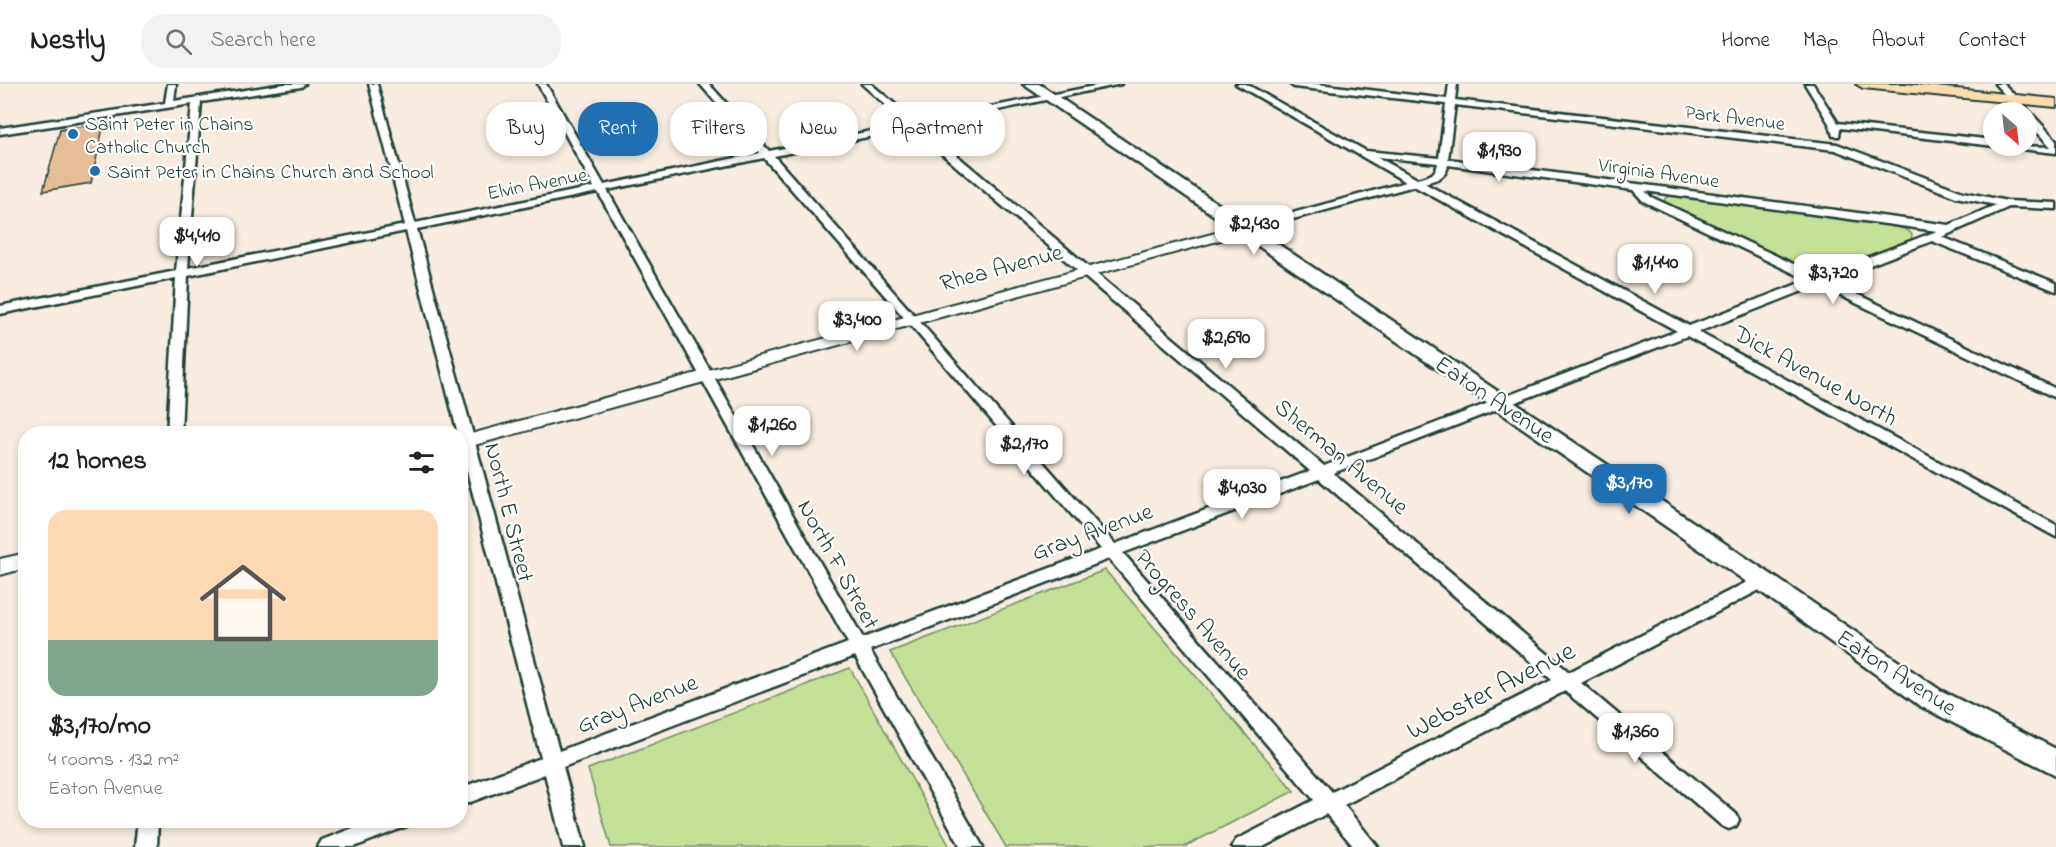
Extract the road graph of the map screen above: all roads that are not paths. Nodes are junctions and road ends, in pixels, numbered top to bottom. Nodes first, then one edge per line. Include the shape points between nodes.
1 (172, 84) edge
2 (301, 84) edge
3 (373, 84) edge
4 (542, 84) edge
5 (704, 84) edge
6 (866, 84) edge
7 (1030, 84) edge
8 (1117, 84) edge
9 (1240, 84) edge
10 (1294, 84) edge
11 (1453, 84) edge
12 (1809, 84) edge
13 (1863, 84) edge
14 (2000, 84) edge
15 (1050, 98) junction
16 (2013, 99) junction
17 (197, 100) junction
18 (720, 102) edge
19 (886, 102) edge
20 (1451, 102) junction
21 (2016, 102) edge
22 (2056, 104) edge
23 (169, 105) junction
24 (1005, 107) edge
25 (1835, 125) junction
26 (2037, 126) edge
27 (0, 131) edge
28 (870, 134) edge
29 (1983, 142) edge
30 (1837, 147) junction
31 (2037, 147) edge
32 (2056, 148) edge
33 (1362, 152) junction
34 (767, 155) edge
35 (761, 156) edge
36 (767, 156) edge
37 (949, 156) edge
38 (1443, 161) junction
39 (1416, 183) junction
40 (602, 188) junction
41 (1638, 188) junction
42 (2007, 204) junction
43 (2056, 206) edge
44 (410, 227) junction
45 (1245, 229) junction
46 (1951, 229) junction
47 (1932, 237) junction
48 (1087, 272) junction
49 (182, 273) junction
50 (1818, 281) junction
51 (2056, 287) edge
52 (0, 310) edge
53 (912, 319) junction
54 (1687, 330) junction
55 (707, 375) junction
56 (2056, 394) edge
57 (1500, 403) junction
58 (174, 426) edge
59 (461, 426) edge
60 (468, 441) edge
61 (468, 453) edge
62 (1322, 472) junction
63 (2056, 532) edge
64 (1111, 551) junction
65 (18, 562) edge
66 (0, 567) edge
67 (1763, 581) junction
68 (859, 645) junction
69 (1566, 680) junction
70 (551, 763) junction
71 (2056, 763) edge
72 (468, 794) edge
73 (1328, 803) junction
74 (1729, 820) dead end
75 (147, 828) edge
76 (379, 828) edge
77 (146, 847) edge
78 (329, 847) edge
79 (574, 847) edge
80 (972, 847) edge
81 (1243, 847) edge
82 (1367, 847) edge

1 - 23 street
2 - 17 street
3 - 44 street, North E Street
4 - 40 street, North F Street
5 - 18 street, Progress Avenue
6 - 19 street, Sherman Avenue
7 - 15 main road, Eaton Avenue
8 - 15 street, Elvin Avenue
9 - 33 street, Dick Avenue North
10 - 20 street, Park Avenue
11 - 20 street
12 - 25 street
13 - 16 main road
14 - 16 street
15 - 24 street, Elvin Avenue
15 - 45 main road, Eaton Avenue
16 - 21 street
16 - 22 main road
17 - 23 street
17 - 49 street
20 - 30 street, Park Avenue
20 - 38 street
23 - 27 street
25 - 29 street
25 - 30 street
26 - 32 street
28 - 34 street, Elvin Avenue
30 - 42 street, Park Avenue via 1960,195
31 - 32 street
33 - 38 street, Virginia Avenue
33 - 39 street, Dick Avenue North
35 - 40 street, Elvin Avenue
36 - 53 street, Progress Avenue
37 - 48 street, Sherman Avenue
38 - 39 street, Rhea Avenue via 1436,177
38 - 41 street, Virginia Avenue
39 - 45 street, Rhea Avenue
39 - 54 street, Dick Avenue North
40 - 44 street, Elvin Avenue
40 - 55 street, North F Street
41 - 46 street, Virginia Avenue
41 - 50 street via 1647,199
42 - 43 street, Park Avenue
42 - 46 street, Gray Avenue
44 - 49 street, Elvin Avenue
44 - 59 street, North E Street
45 - 48 street, Rhea Avenue
45 - 57 main road, Eaton Avenue
46 - 47 street, Gray Avenue
47 - 50 street, Gray Avenue
47 - 51 street
48 - 53 street, Rhea Avenue
48 - 62 street, Sherman Avenue
49 - 52 street, Elvin Avenue
49 - 58 street
50 - 54 street, Gray Avenue
50 - 56 street
53 - 55 street, Rhea Avenue
53 - 64 street, Progress Avenue
54 - 57 street, Gray Avenue
54 - 63 street, Dick Avenue North
55 - 60 street, Rhea Avenue
55 - 68 street, North F Street
57 - 62 street, Gray Avenue
57 - 67 main road, Eaton Avenue
61 - 70 street, North E Street
62 - 64 street, Gray Avenue
62 - 69 street, Sherman Avenue
64 - 68 street, Gray Avenue
64 - 73 street, Progress Avenue
65 - 66 street
67 - 69 street, Webster Avenue
67 - 71 main road, Eaton Avenue via 1930,698
68 - 70 street, Gray Avenue
68 - 80 street, North F Street
69 - 73 street, Webster Avenue
69 - 74 street, Sherman Avenue
70 - 72 street, Gray Avenue
70 - 79 street, North E Street
73 - 81 street, Webster Avenue
73 - 82 street, Progress Avenue
75 - 77 street
76 - 78 street

